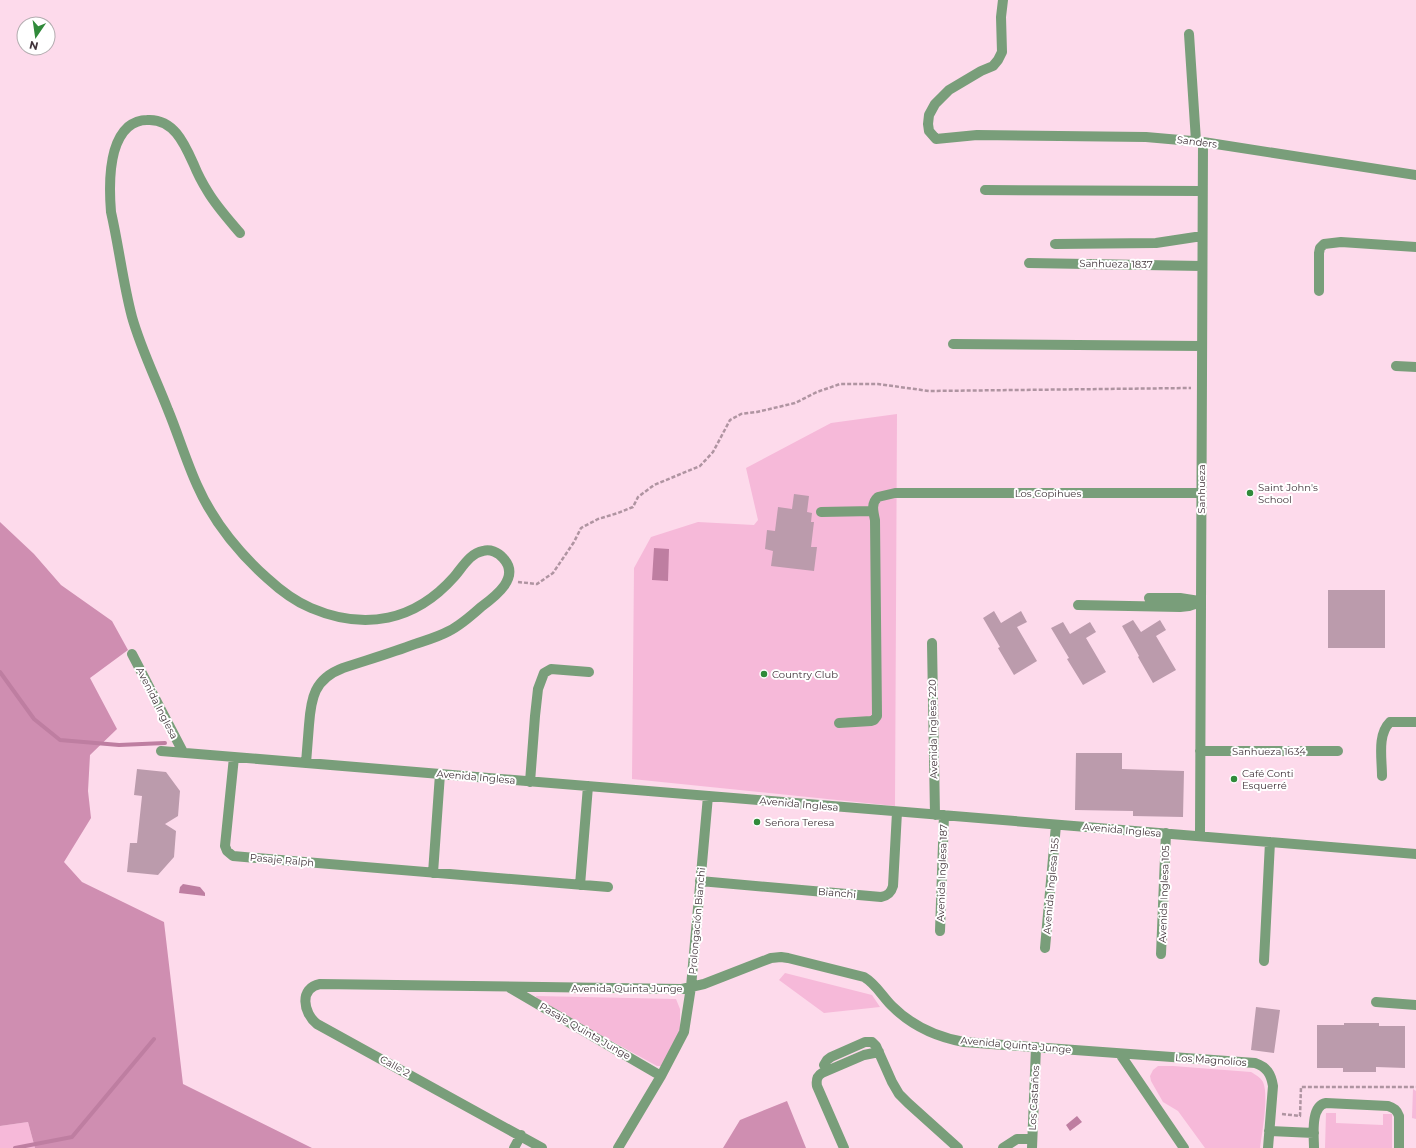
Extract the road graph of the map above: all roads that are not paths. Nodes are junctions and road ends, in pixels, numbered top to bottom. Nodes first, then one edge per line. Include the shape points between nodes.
1 (1003, 0) edge
2 (1189, 34) dead end
3 (1199, 142) junction
4 (1416, 175) edge
5 (984, 190) dead end
6 (1202, 191) junction
7 (240, 233) dead end
8 (1202, 236) junction
9 (1055, 244) dead end
10 (1416, 247) edge
11 (1029, 263) dead end
12 (1202, 266) junction
13 (1319, 291) dead end
14 (953, 344) dead end
15 (1202, 346) junction
16 (1396, 366) dead end
17 (1416, 367) edge
18 (1201, 493) junction
19 (873, 511) junction
20 (821, 512) dead end
21 (1148, 598) dead end
22 (1201, 602) junction
23 (1078, 605) dead end
24 (932, 643) dead end
25 (132, 654) dead end
26 (589, 672) dead end
27 (839, 722) dead end
28 (1416, 722) edge
29 (161, 751) dead end
30 (1200, 751) junction
31 (1338, 751) dead end
32 (182, 752) junction
33 (234, 757) junction
34 (306, 763) junction
35 (440, 774) junction
36 (1382, 776) dead end
37 (530, 782) junction
38 (588, 786) junction
39 (708, 796) junction
40 (897, 812) junction
41 (940, 815) junction
42 (1056, 824) junction
43 (1166, 833) junction
44 (1200, 836) junction
45 (1270, 842) junction
46 (1416, 854) edge
47 (433, 873) junction
48 (700, 882) junction
49 (580, 885) junction
50 (608, 887) dead end
51 (940, 931) dead end
52 (1045, 948) dead end
53 (1161, 954) dead end
54 (1264, 961) dead end
55 (324, 984) joint
56 (508, 987) junction
57 (691, 988) junction
58 (1376, 1002) dead end
59 (1416, 1005) edge
60 (1036, 1047) junction
61 (879, 1052) junction
62 (1120, 1054) junction
63 (824, 1065) dead end
64 (661, 1076) junction
65 (1269, 1131) junction
66 (1314, 1133) junction
67 (521, 1136) junction
68 (1032, 1144) edge
69 (514, 1148) edge
70 (542, 1148) edge
71 (618, 1148) edge
72 (844, 1148) edge
73 (958, 1148) edge
74 (1003, 1148) edge
75 (1184, 1148) edge
76 (1268, 1148) edge
77 (1314, 1148) edge
78 (1399, 1148) edge

1 - 3 street, Sanders via 1002,52 993,66 949,90 935,104 929,115 928,124 936,139 977,135 1146,138
2 - 3 street, Sanhueza
3 - 4 street, Sanders
3 - 6 street, Sanhueza
5 - 6 street
6 - 8 street, Sanhueza
7 - 34 street via 210,194 183,142 170,126 150,119 137,122 124,131 116,145 112,163 110,197 133,319 197,484 206,504 227,536 256,568 285,592 309,607 354,620 398,616 424,603 480,551 493,551 503,558 510,570 504,586 495,596 449,631 335,670 323,679 315,690 311,702
8 - 9 street via 1156,243
8 - 12 street, Sanhueza
10 - 13 street via 1341,242 1324,244 1319,253
11 - 12 street, Sanhueza 1837
12 - 15 street, Sanhueza
14 - 15 street
15 - 18 street, Sanhueza
16 - 17 street
18 - 19 street, Los Copihues via 895,493 878,497
18 - 22 street, Sanhueza
19 - 20 street
19 - 27 street via 877,716 871,721
21 - 22 street via 1180,598
22 - 23 street via 1180,607
22 - 30 street, Sanhueza
24 - 41 street, Avenida Inglesa 220
25 - 32 street, Avenida Inglesa
26 - 37 street via 551,669 542,676 535,709
28 - 36 street via 1390,722 1385,728 1382,736
29 - 32 street, Avenida Inglesa
30 - 31 street, Sanhueza 1634
30 - 44 street, Sanhueza
32 - 33 street, Avenida Inglesa
33 - 34 street, Avenida Inglesa
33 - 47 street, Pasaje Ralph via 225,843 229,854
34 - 35 street, Avenida Inglesa
35 - 37 street, Avenida Inglesa
35 - 47 street
37 - 38 street, Avenida Inglesa
38 - 39 street, Avenida Inglesa
38 - 49 street
39 - 40 street, Avenida Inglesa
39 - 48 street, Prolongación Bianchi
40 - 41 street, Avenida Inglesa
40 - 48 street, Bianchi via 893,886 887,896
41 - 42 street, Avenida Inglesa
41 - 51 street, Avenida Inglesa 187
42 - 43 street, Avenida Inglesa
42 - 52 street, Avenida Inglesa 155
43 - 44 street, Avenida Inglesa
43 - 53 street, Avenida Inglesa 105
44 - 45 street, Avenida Inglesa
45 - 46 street, Avenida Inglesa
45 - 54 street
47 - 49 street, Pasaje Ralph
48 - 57 street, Prolongación Bianchi
49 - 50 street, Pasaje Ralph
55 - 56 street, Avenida Quinta Junge
55 - 67 street, Calle 2 via 313,987 306,999 307,1010 313,1020
56 - 57 street, Avenida Quinta Junge via 664,990
56 - 64 street, Pasaje Quinta Junge
57 - 60 street, Avenida Quinta Junge via 771,958 788,958 864,977 874,984 903,1016 922,1029 942,1037 964,1042
57 - 64 street, Prolongación Bianchi via 684,1032
58 - 59 street
60 - 62 street, Avenida Quinta Junge
60 - 68 street, Los Castaños
61 - 63 street via 872,1042 864,1042 831,1056
61 - 72 street via 864,1054 819,1075 816,1080
61 - 73 street via 892,1082 903,1099
62 - 65 street, Los Magnolios via 1249,1062 1260,1065 1268,1071 1272,1080
62 - 75 street
64 - 71 street, Prolongación Bianchi
65 - 66 street
65 - 76 street, Los Magnolios
66 - 77 street
66 - 78 street via 1316,1114 1322,1104 1388,1106 1399,1116
67 - 69 street
67 - 70 street, Calle 2
68 - 74 street via 1017,1140

